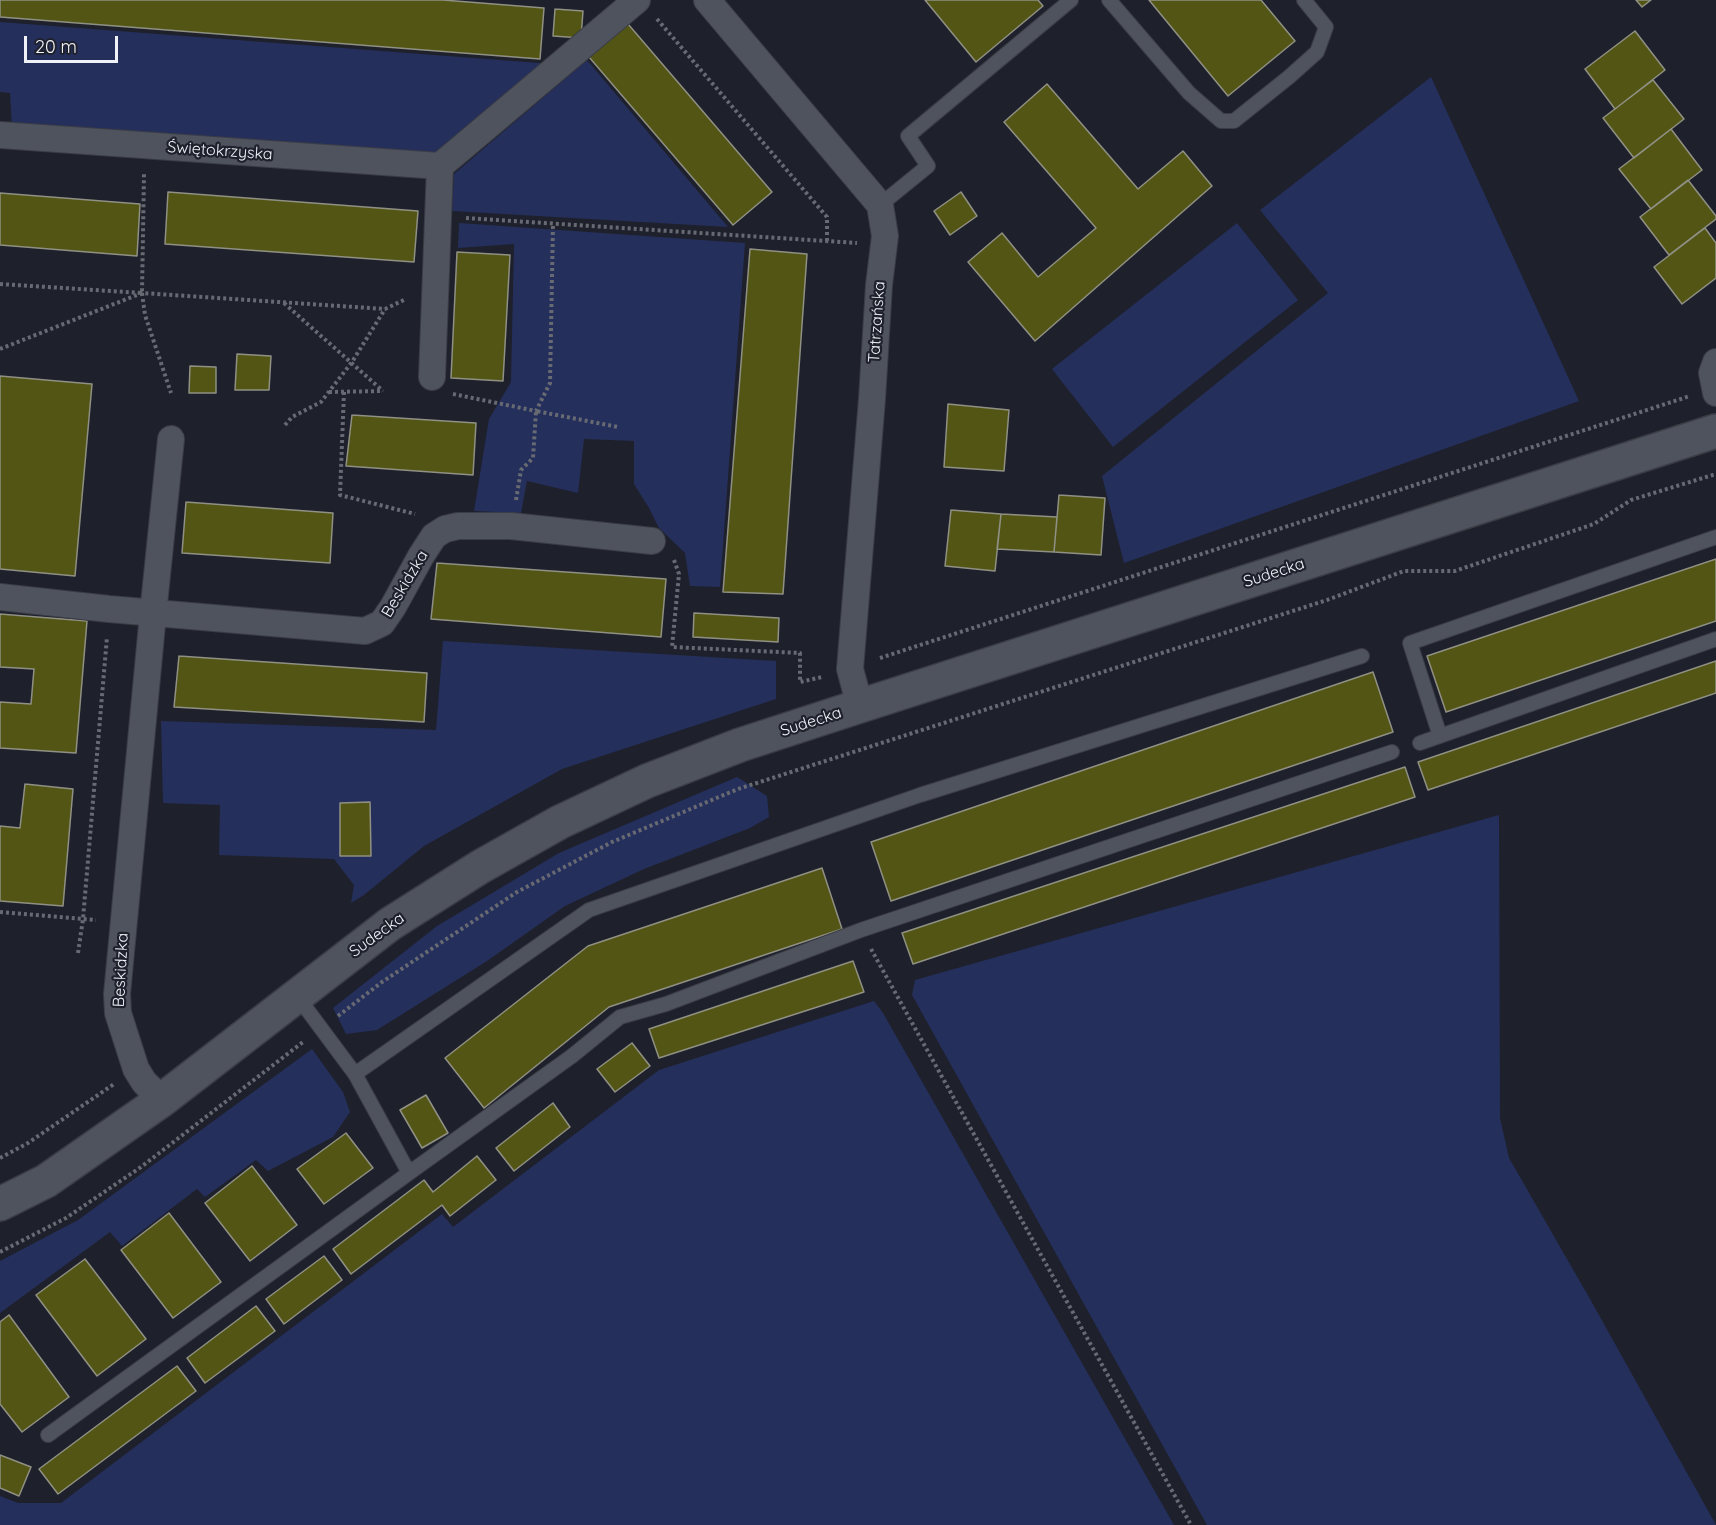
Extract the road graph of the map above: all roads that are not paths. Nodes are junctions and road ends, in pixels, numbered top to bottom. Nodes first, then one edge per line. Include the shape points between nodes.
1 (637, 0) edge
2 (707, 0) edge
3 (1071, 0) edge
4 (1109, 0) edge
5 (1304, 0) edge
6 (0, 135) edge
7 (440, 166) junction
8 (880, 205) junction
9 (1716, 362) edge
10 (432, 377) road end
11 (1716, 391) edge
12 (1716, 431) edge
13 (171, 439) dead end
14 (1716, 537) edge
15 (652, 541) road end
16 (0, 597) edge
17 (153, 614) junction
18 (1716, 639) edge
19 (1362, 656) dead end
20 (860, 706) junction
21 (1440, 736) junction
22 (1420, 743) dead end
23 (1392, 752) dead end
24 (297, 996) junction
25 (355, 1074) junction
26 (162, 1100) junction
27 (409, 1173) junction
28 (0, 1204) edge
29 (48, 1436) dead end

1 - 7 street
2 - 8 street
3 - 8 lane via 908,136 928,166
4 - 5 lane via 1188,93 1221,121 1234,121 1248,111 1317,52 1326,27
6 - 7 street, Świętokrzyska
7 - 10 street
8 - 20 street, Tatrzańska via 885,236 850,669
9 - 11 street via 1712,373
12 - 20 street, Sudecka
13 - 17 street, Beskidzka
14 - 21 lane via 1410,643
15 - 17 street, Beskidzka via 511,526 445,529 434,536 382,623 365,631
16 - 17 street
17 - 26 street, Beskidzka via 117,994 118,1013 136,1068
18 - 21 lane
19 - 25 lane via 920,795 589,910
20 - 24 street, Sudecka via 646,781 560,822 390,924
21 - 22 lane
23 - 27 lane via 861,930 666,1004 620,1017
24 - 25 lane
24 - 26 street, Sudecka
25 - 27 lane
26 - 28 street, Sudecka via 46,1181
27 - 29 lane

